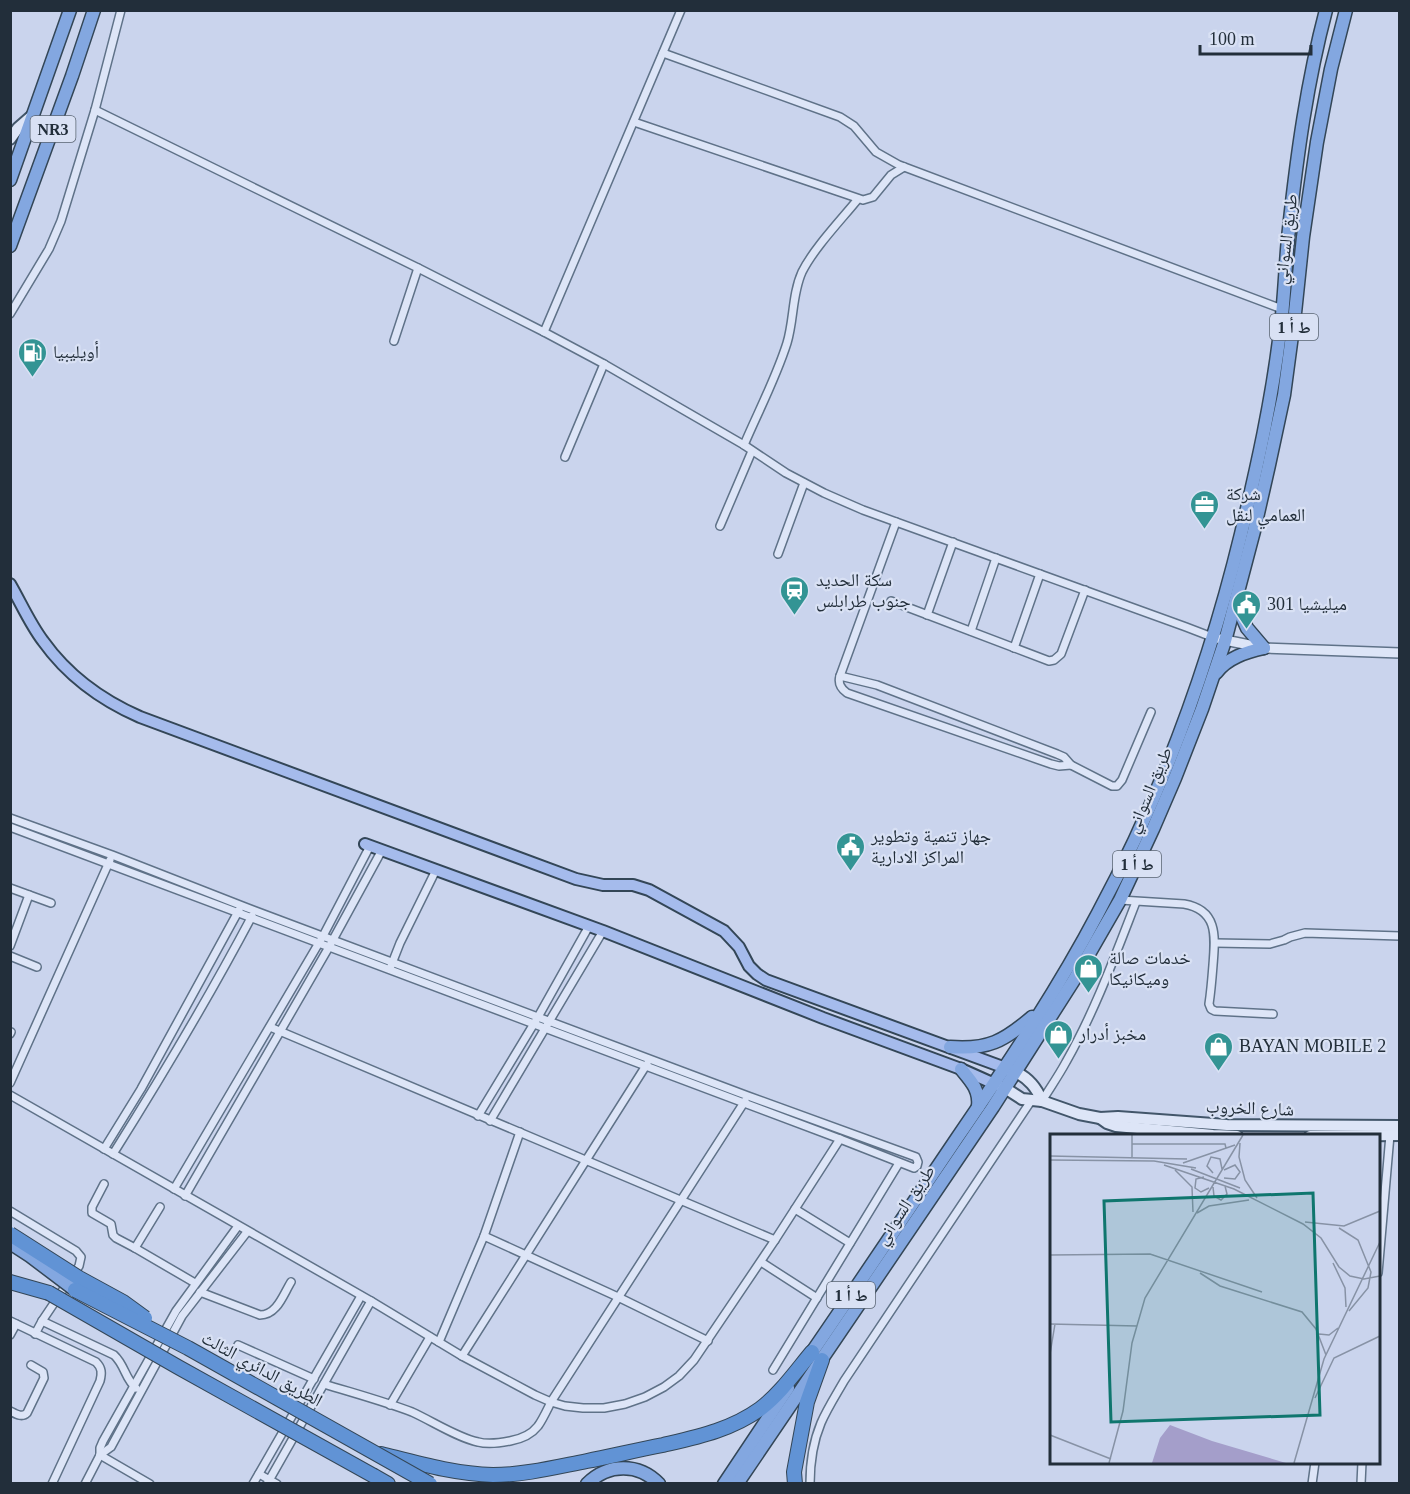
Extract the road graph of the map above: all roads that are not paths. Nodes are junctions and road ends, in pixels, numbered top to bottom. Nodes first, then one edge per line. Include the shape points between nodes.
1 (70, 10) edge
2 (94, 10) edge
3 (121, 10) edge
4 (681, 10) edge
5 (1326, 10) edge
6 (1346, 10) edge
7 (663, 53) junction
8 (95, 110) junction
9 (34, 114) junction
10 (634, 122) junction
11 (10, 139) edge
12 (904, 166) junction
13 (10, 180) edge
14 (858, 199) junction
15 (10, 246) edge
16 (418, 268) junction
17 (1282, 309) junction
18 (10, 314) edge
19 (544, 332) junction
20 (394, 341) dead end
21 (604, 364) junction
22 (744, 445) junction
23 (752, 451) junction
24 (565, 457) dead end
25 (804, 483) junction
26 (896, 522) junction
27 (720, 526) dead end
28 (953, 542) junction
29 (778, 554) dead end
30 (996, 558) junction
31 (1040, 574) junction
32 (10, 584) edge
33 (1085, 590) junction
34 (891, 601) dead end
35 (1236, 604) junction
36 (927, 615) junction
37 (971, 632) junction
38 (1212, 637) junction
39 (1225, 641) junction
40 (1014, 648) junction
41 (1264, 648) junction
42 (1400, 653) edge
43 (840, 676) junction
44 (1212, 679) junction
45 (1151, 712) dead end
46 (1071, 765) junction
47 (12, 818) edge
48 (10, 827) edge
49 (368, 845) joint
50 (382, 850) junction
51 (112, 855) junction
52 (108, 863) junction
53 (436, 870) junction
54 (1124, 876) junction
55 (10, 888) edge
56 (29, 895) junction
57 (1120, 900) junction
58 (1136, 902) junction
59 (51, 903) dead end
60 (240, 908) junction
61 (253, 914) junction
62 (589, 926) junction
63 (603, 931) junction
64 (323, 936) junction
65 (1400, 936) edge
66 (319, 943) junction
67 (331, 943) junction
68 (1215, 943) junction
69 (10, 946) edge
70 (10, 956) edge
71 (391, 966) junction
72 (37, 967) dead end
73 (830, 1004) junction
74 (1044, 1006) junction
75 (1273, 1014) dead end
76 (538, 1017) junction
77 (823, 1018) junction
78 (550, 1021) junction
79 (534, 1024) junction
80 (270, 1027) junction
81 (546, 1028) junction
82 (280, 1031) junction
83 (950, 1047) junction
84 (650, 1059) junction
85 (646, 1067) junction
86 (961, 1069) junction
87 (1010, 1069) junction
88 (10, 1083) edge
89 (1000, 1086) junction
90 (10, 1095) edge
91 (748, 1096) junction
92 (1036, 1101) junction
93 (744, 1103) junction
94 (978, 1107) junction
95 (478, 1116) junction
96 (1100, 1118) junction
97 (490, 1121) junction
98 (1400, 1126) edge
99 (1227, 1130) edge
100 (520, 1132) junction
101 (1178, 1134) edge
102 (1395, 1135) edge
103 (840, 1139) junction
104 (104, 1149) junction
105 (113, 1154) junction
106 (586, 1161) junction
107 (899, 1163) junction
108 (104, 1184) dead end
109 (174, 1189) junction
110 (185, 1196) junction
111 (681, 1201) junction
112 (160, 1207) dead end
113 (795, 1209) junction
114 (10, 1211) edge
115 (238, 1226) junction
116 (248, 1232) junction
117 (10, 1234) edge
118 (484, 1236) junction
119 (775, 1240) junction
120 (10, 1243) edge
121 (850, 1243) junction
122 (135, 1248) junction
123 (526, 1254) junction
124 (1380, 1257) edge
125 (761, 1262) junction
126 (10, 1282) edge
127 (291, 1282) dead end
128 (195, 1283) junction
129 (75, 1290) joint
130 (200, 1292) junction
131 (361, 1296) junction
132 (618, 1297) junction
133 (817, 1298) junction
134 (371, 1301) junction
135 (42, 1321) junction
136 (13, 1322) edge
137 (35, 1334) junction
138 (10, 1335) edge
139 (430, 1337) junction
140 (708, 1341) junction
141 (439, 1342) junction
142 (238, 1345) dead end
143 (188, 1348) junction
144 (462, 1356) junction
145 (817, 1356) junction
146 (31, 1365) dead end
147 (773, 1370) dead end
148 (314, 1379) junction
149 (324, 1384) junction
150 (134, 1386) junction
151 (141, 1391) junction
152 (551, 1402) junction
153 (390, 1405) junction
154 (10, 1411) edge
155 (374, 1453) junction
156 (100, 1455) junction
157 (1315, 1464) edge
158 (1362, 1464) edge
159 (259, 1474) junction
160 (377, 1480) edge
161 (271, 1482) edge
162 (52, 1484) edge
163 (85, 1484) edge
164 (150, 1484) edge
165 (253, 1484) edge
166 (388, 1484) edge
167 (430, 1484) edge
168 (587, 1484) edge
169 (659, 1484) edge
170 (724, 1484) edge
171 (737, 1484) edge
172 (795, 1484) edge
173 (810, 1484) edge
174 (1312, 1484) edge
175 (1361, 1484) edge

1 - 9 highway, NR3
2 - 15 highway, NR3
3 - 8 street
4 - 7 street
5 - 17 highway, طريق السواني / ط أ 1 via 1299,142
6 - 35 highway, طريق السواني / ط أ 1 via 1317,142 1284,394
7 - 10 street
7 - 12 street via 840,117 854,126 876,152
8 - 16 street
8 - 18 street via 57,231
9 - 11 main road
9 - 13 highway, NR3
10 - 14 street
10 - 19 street
12 - 14 street via 888,177 873,197
12 - 17 street
14 - 22 street via 801,275 782,358
16 - 19 street
16 - 20 street
17 - 38 highway, طريق السواني / ط أ 1 via 1260,454
19 - 21 street
21 - 22 street
21 - 24 street
22 - 23 street
23 - 25 street
23 - 27 street
25 - 26 street
25 - 29 street
26 - 28 street
26 - 43 street
28 - 30 street
28 - 36 street
30 - 31 street
30 - 37 street
31 - 33 street
31 - 40 street
32 - 73 main road via 54,656 85,686 121,709 576,879 650,890 724,931 761,978
33 - 38 street
33 - 40 street via 1058,658 1045,660
34 - 36 street
35 - 39 highway, طريق السواني / ط أ 1
35 - 41 highway via 1247,628
36 - 37 street
37 - 40 street
38 - 39 street
38 - 54 highway, طريق السواني / ط أ 1 via 1177,742
39 - 41 street
39 - 44 highway, طريق السواني / ط أ 1
41 - 42 street
41 - 44 highway via 1229,661
43 - 46 street via 877,685 1057,754
43 - 46 street via 840,687 847,693 1051,764
44 - 54 highway, طريق السواني / ط أ 1 via 1154,829
45 - 46 street via 1117,786
47 - 48 street
47 - 51 street
48 - 52 street
49 - 50 main road
49 - 64 street
50 - 53 main road
50 - 67 street
51 - 52 street
51 - 60 street
52 - 60 street
52 - 88 street
53 - 62 main road
53 - 71 street
54 - 57 highway, طريق السواني / ط أ 1
54 - 74 highway, طريق السواني / ط أ 1
55 - 56 street
56 - 59 street
56 - 69 street
57 - 58 street
57 - 87 highway, طريق السواني / ط أ 1 via 1074,980
58 - 68 street via 1197,908 1211,922
58 - 92 street via 1084,1027 1066,1062
60 - 61 street
60 - 104 street
61 - 64 street
61 - 66 street
61 - 105 street via 179,1047
62 - 63 main road
62 - 76 street
63 - 77 main road
63 - 78 street
64 - 66 street
64 - 67 street
65 - 68 street via 1305,933 1270,944
66 - 67 street
66 - 80 street
67 - 71 street
67 - 82 street
68 - 75 street via 1211,1009
70 - 72 street
71 - 76 street
71 - 79 street
73 - 77 main road
73 - 83 main road
74 - 83 highway via 1006,1038 977,1047
74 - 87 highway, طريق السواني / ط أ 1
76 - 78 street
76 - 79 street
77 - 86 main road
78 - 81 street
78 - 84 street
79 - 81 street
79 - 95 street
80 - 82 street
80 - 109 street
81 - 85 street
81 - 97 street
82 - 95 street
82 - 110 street
83 - 87 main road
84 - 85 street
84 - 91 street
85 - 93 street
85 - 106 street
86 - 89 main road
86 - 94 highway via 978,1093
87 - 89 highway, طريق السواني / ط أ 1
87 - 92 main road via 1031,1083 1039,1093
89 - 92 main road, شارع الخروب via 1018,1097
89 - 94 highway, طريق السواني / ط أ 1
89 - 145 highway, طريق السواني / ط أ 1
90 - 104 street
91 - 93 street
91 - 107 street via 918,1160 914,1168
92 - 96 main road, شارع الخروب
92 - 173 street via 844,1381 821,1423
93 - 103 street
93 - 111 street
94 - 145 highway, طريق السواني / ط أ 1
95 - 97 street
96 - 99 main road, شارع الخروب
96 - 101 main road, شارع الخروب via 1116,1126
97 - 100 street
98 - 99 main road, شارع الخروب
100 - 106 street
100 - 118 street
102 - 124 street
103 - 107 street
103 - 113 street
104 - 105 street
105 - 109 street
106 - 111 street
106 - 123 street
107 - 121 street
108 - 122 street via 91,1212 111,1224 114,1237
109 - 110 street
110 - 115 street
111 - 119 street
111 - 132 street
112 - 122 street
113 - 119 street
113 - 121 street
114 - 135 street via 81,1257
115 - 116 street
115 - 128 street
116 - 130 street
116 - 131 street
117 - 143 highway, bridge via 123,1302
118 - 123 street
118 - 141 street
119 - 125 street
120 - 129 highway, bridge
121 - 133 street
122 - 128 street
123 - 132 street
123 - 144 street
125 - 133 street
125 - 140 street
126 - 160 highway, bridge via 49,1293
127 - 130 street via 275,1309 266,1315
128 - 150 street
129 - 143 highway, الطريق الدائري الثالث, bridge
130 - 151 street via 182,1316
131 - 134 street
131 - 148 street
132 - 140 street
132 - 152 street
133 - 147 street
134 - 139 street
134 - 149 street
135 - 137 street
135 - 150 street via 114,1355
136 - 137 street
136 - 138 street
137 - 162 street via 96,1362 102,1374
139 - 141 street
139 - 153 street
140 - 152 street via 679,1376 645,1397 604,1408
141 - 144 street
142 - 148 street
143 - 155 highway, الطريق الدائري الثالث, bridge
144 - 152 street
145 - 155 highway, bridge via 762,1408 721,1430 597,1459 529,1472 476,1474
145 - 170 highway, طريق السواني / ط أ 1
145 - 171 highway, طريق السواني / ط أ 1
145 - 172 highway via 794,1472
146 - 154 street via 43,1372 44,1378 26,1414
148 - 159 street
149 - 153 street
149 - 161 street
150 - 151 street
150 - 156 street via 103,1441
151 - 156 street via 111,1447
152 - 153 street via 531,1433 494,1443 468,1439
155 - 167 highway, الطريق الدائري الثالث, bridge
156 - 163 street
156 - 164 street
157 - 174 street
158 - 175 street
159 - 161 street
159 - 165 street
160 - 166 highway
168 - 169 highway via 605,1471 619,1468 645,1473

